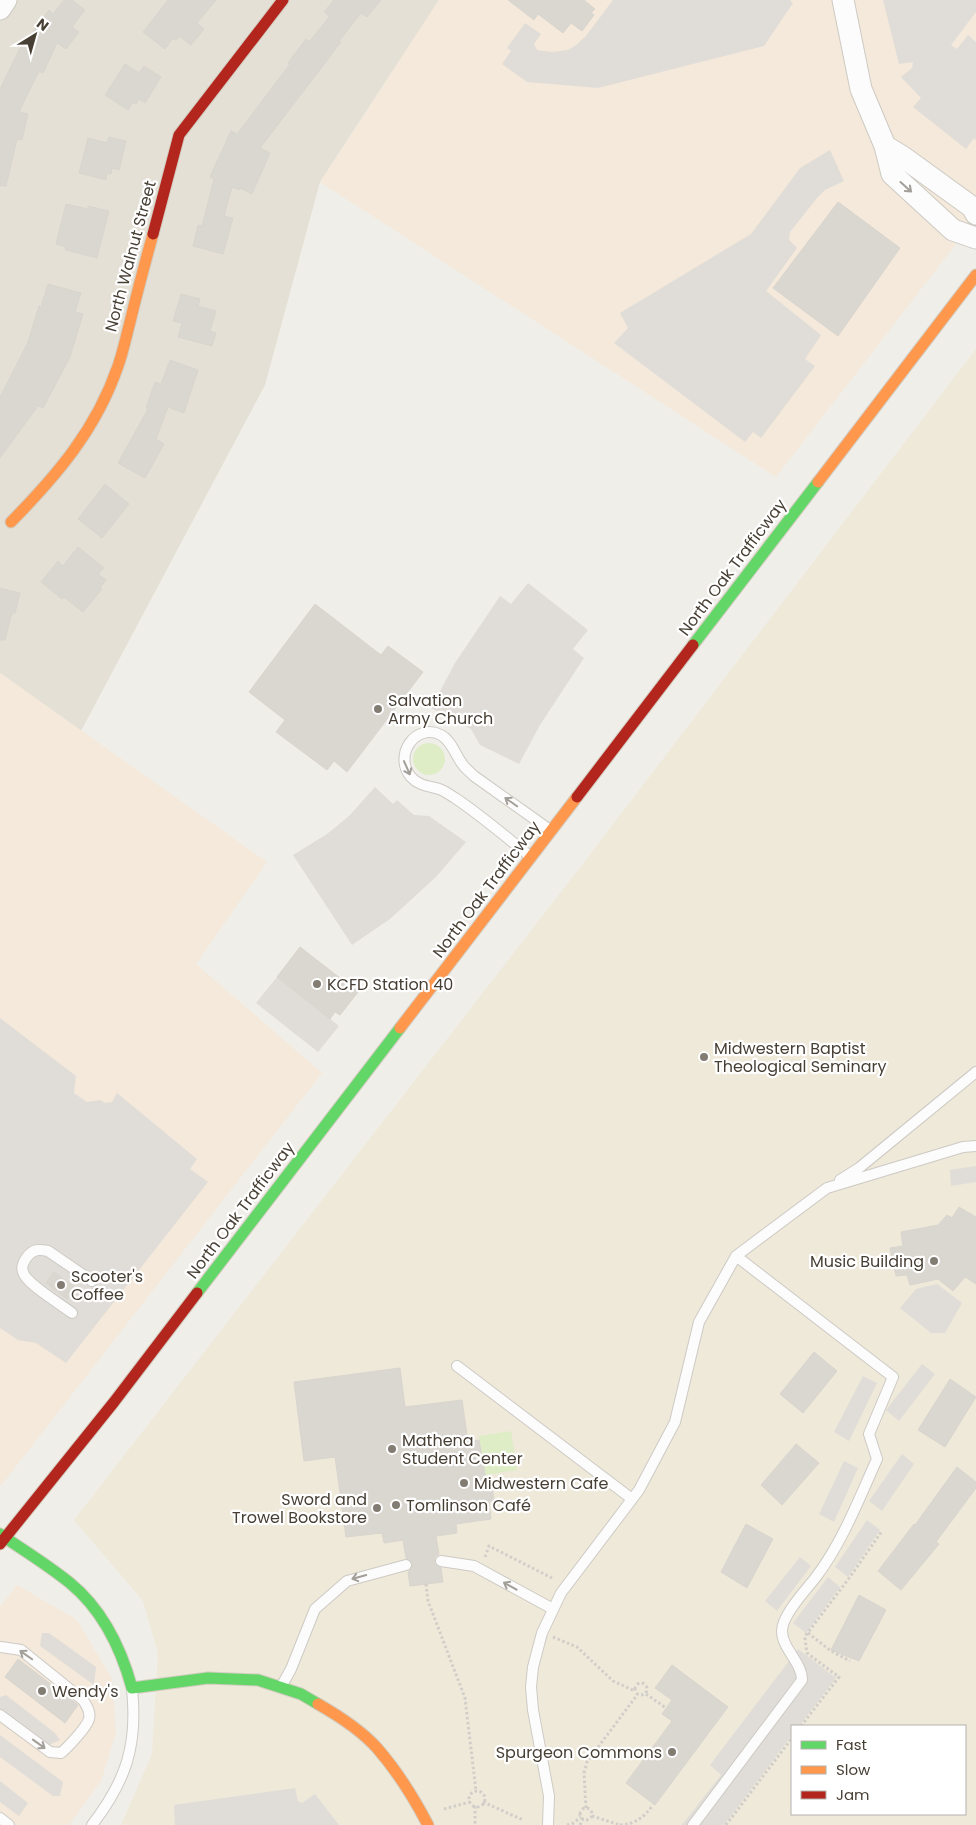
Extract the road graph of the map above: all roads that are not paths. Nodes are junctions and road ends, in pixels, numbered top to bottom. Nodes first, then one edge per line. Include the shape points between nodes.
1 (6, 0) edge
2 (283, 0) edge
3 (843, 0) edge
4 (0, 9) edge
5 (885, 146) junction
6 (976, 214) edge
7 (976, 238) edge
8 (976, 274) edge
9 (10, 522) dead end
10 (551, 830) junction
11 (531, 856) junction
12 (976, 1072) edge
13 (976, 1146) edge
14 (827, 1188) junction
15 (736, 1256) junction
16 (92, 1281) dead end
17 (72, 1312) dead end
18 (457, 1366) dead end
19 (632, 1499) junction
20 (1, 1535) edge
21 (440, 1561) dead end
22 (406, 1566) dead end
23 (553, 1609) junction
24 (1, 1647) edge
25 (281, 1687) junction
26 (132, 1688) junction
27 (0, 1715) edge
28 (0, 1818) edge
29 (9, 1825) edge
30 (92, 1825) edge
31 (428, 1825) edge
32 (548, 1825) edge
33 (693, 1825) edge

1 - 4 street
2 - 9 main road, North Walnut Street via 179,135 109,390 72,454
3 - 5 street via 861,89
5 - 6 street via 972,207
5 -> 7 street via 892,174 953,230
8 - 10 main road, North Oak Trafficway
10 - 11 main road, North Oak Trafficway
10 -> 11 lane via 474,776 442,736 432,732 420,734 412,740 403,759 412,778 421,785 439,789 456,798
11 - 20 main road, North Oak Trafficway via 114,1402
12 - 14 lane via 860,1168
13 - 14 lane via 963,1147
14 - 15 lane
15 - 19 lane via 699,1322 675,1422
15 - 33 lane via 893,1377 869,1434 877,1459 843,1534 783,1626 785,1644 802,1673 802,1680
16 - 17 lane via 48,1251 39,1249 25,1260 22,1272 31,1283
18 - 19 lane
19 - 23 lane via 561,1593
20 - 26 main road via 71,1584 98,1612 115,1640
23 -> 21 lane via 474,1566
22 -> 25 lane via 348,1581 314,1609
23 - 32 lane via 539,1644 531,1687 549,1796
27 -> 24 lane via 50,1752 61,1753 89,1719 89,1710 83,1700 21,1650
25 - 26 main road via 258,1680 208,1678
25 - 31 main road via 301,1694 341,1718 376,1747
26 - 30 lane via 134,1733 129,1756 110,1800
28 - 29 lane

